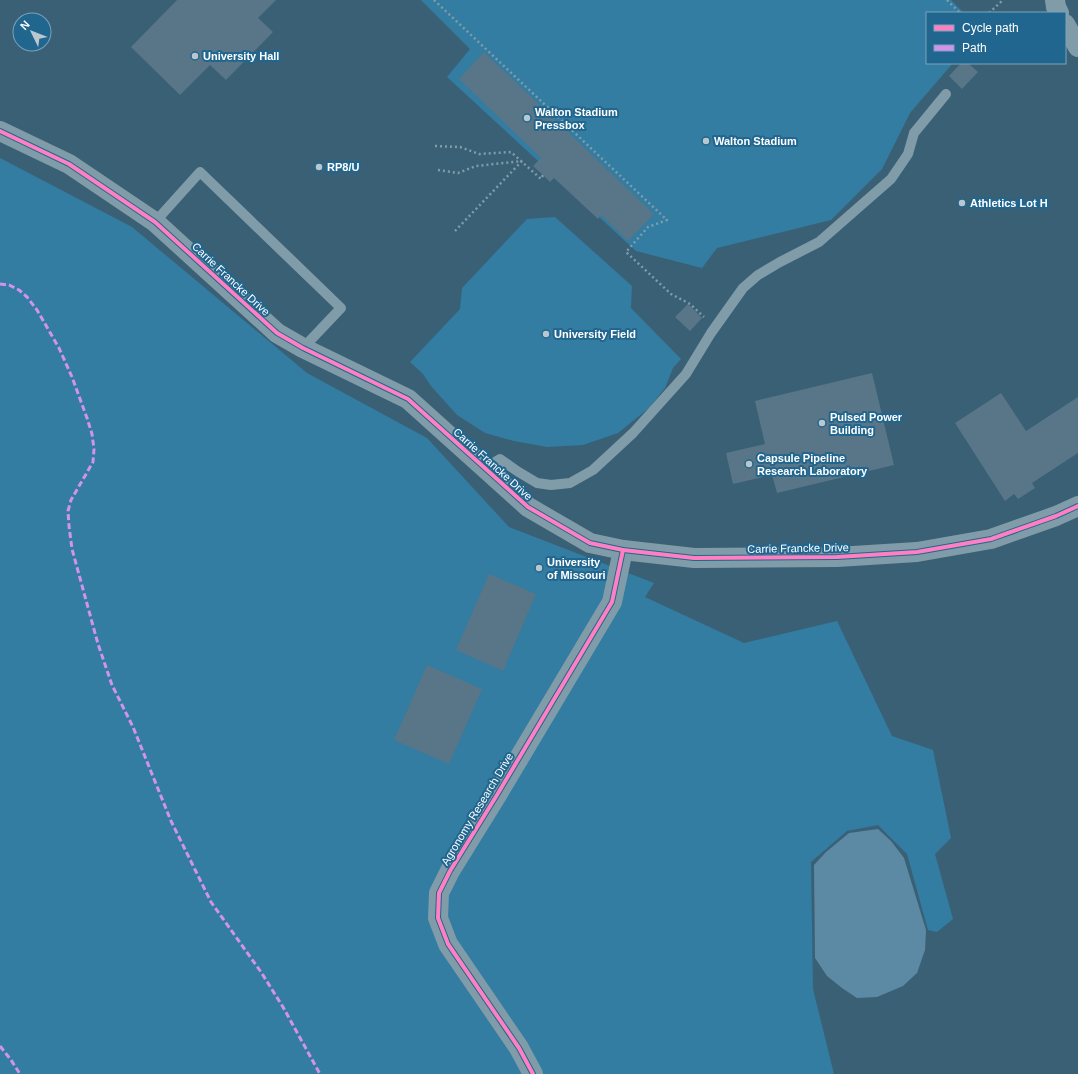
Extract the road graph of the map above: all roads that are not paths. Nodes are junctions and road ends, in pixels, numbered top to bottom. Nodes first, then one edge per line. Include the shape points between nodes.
1 (1055, 0) edge
2 (1058, 12) edge
3 (1066, 26) edge
4 (1078, 47) edge
5 (946, 94) dead end
6 (0, 131) edge
7 (155, 222) junction
8 (303, 348) junction
9 (485, 468) junction
10 (1078, 506) edge
11 (622, 550) junction
12 (533, 1074) edge

1 - 2 street
3 - 4 street
5 - 9 lane via 914,133 908,154 891,179 819,242 758,275 743,288 686,374 594,470 570,483 551,485 537,483 500,459
6 - 7 street, Carrie Francke Drive via 70,164
7 - 8 street, Carrie Francke Drive via 277,333
7 - 8 lane via 200,172 341,308
8 - 9 street, Carrie Francke Drive via 408,399
9 - 11 street, Carrie Francke Drive via 528,507 590,543
10 - 11 street, Carrie Francke Drive via 991,539 917,552 837,557 694,558
11 - 12 street, Agronomy Research Drive via 612,602 439,893 438,918 448,944

